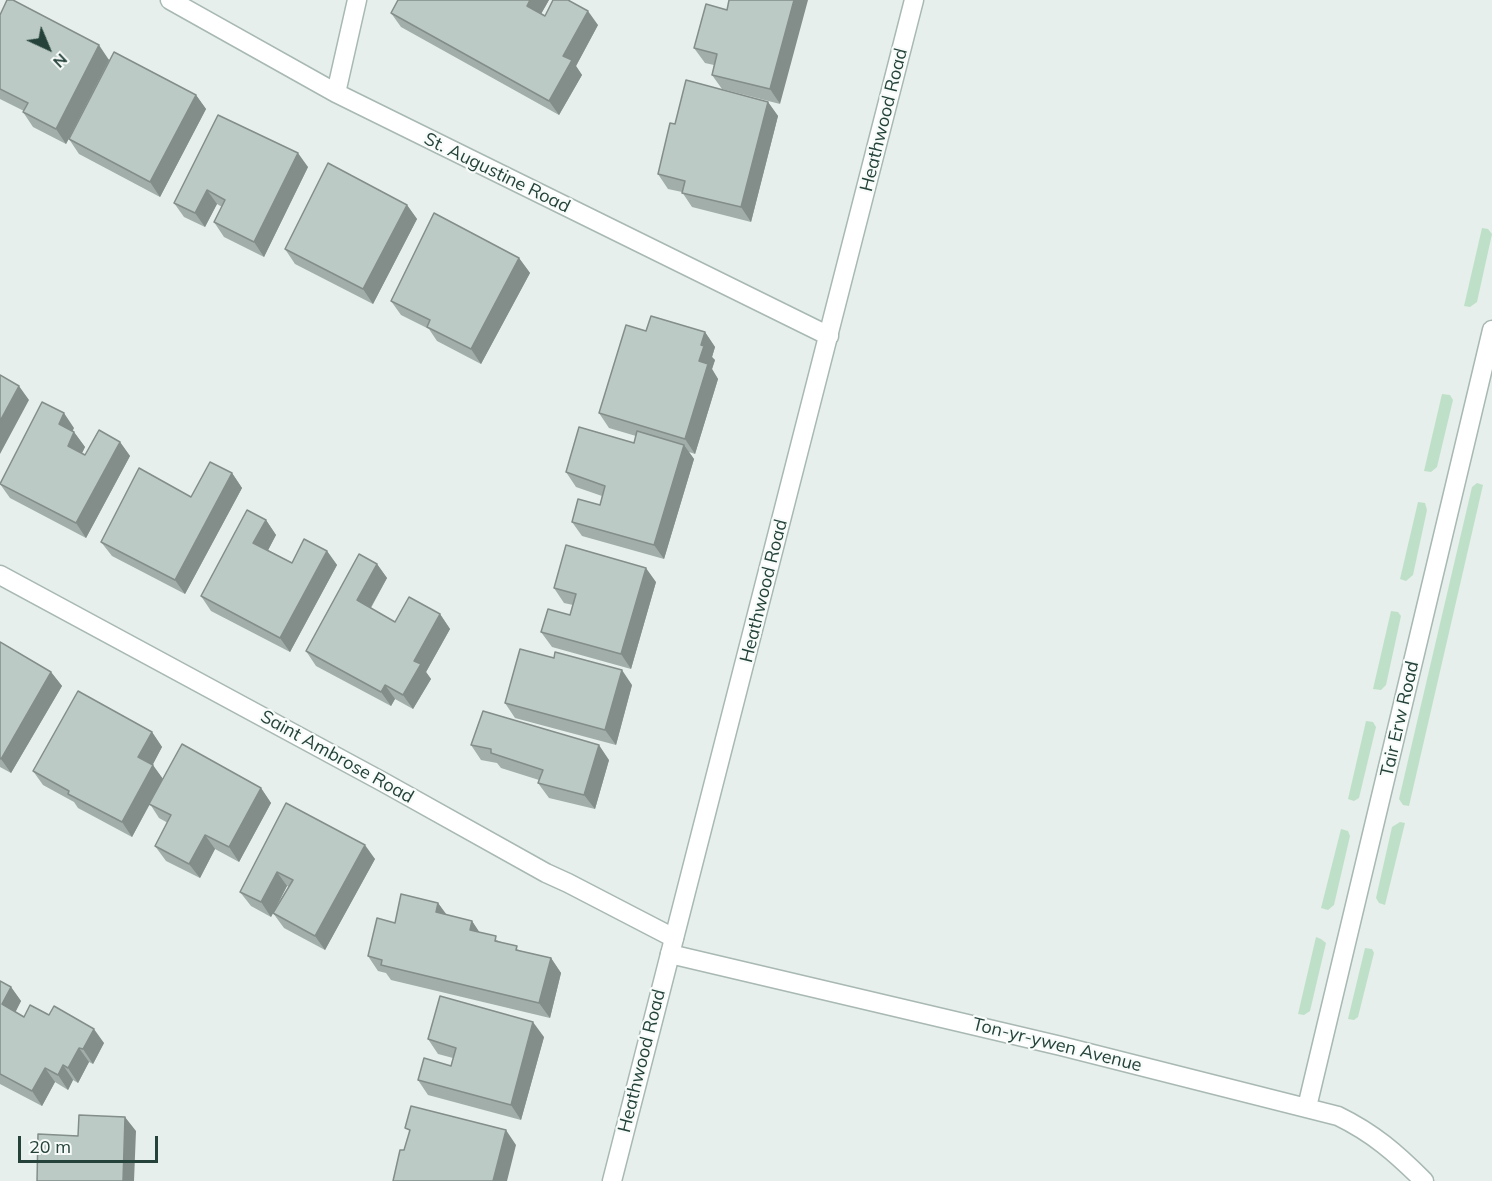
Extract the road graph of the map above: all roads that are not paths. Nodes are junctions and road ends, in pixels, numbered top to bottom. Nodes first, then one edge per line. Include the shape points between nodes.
1 (170, 0) edge
2 (357, 0) edge
3 (914, 0) edge
4 (336, 93) junction
5 (1492, 330) edge
6 (830, 336) junction
7 (1485, 393) edge
8 (0, 575) edge
9 (672, 946) junction
10 (1307, 1107) junction
11 (612, 1181) edge
12 (1424, 1181) edge

1 - 4 street, St. Augustine Road
2 - 4 street
3 - 6 street, Heathwood Road
4 - 6 street, St. Augustine Road
5 - 7 street, Tair Erw Road
6 - 9 street, Heathwood Road
7 - 10 street, Tair Erw Road
8 - 9 street, Saint Ambrose Road via 568,883
9 - 10 street, Ton-yr-ywen Avenue
9 - 11 street, Heathwood Road
10 - 12 street, Ton-yr-ywen Avenue via 1363,1128 1392,1149

